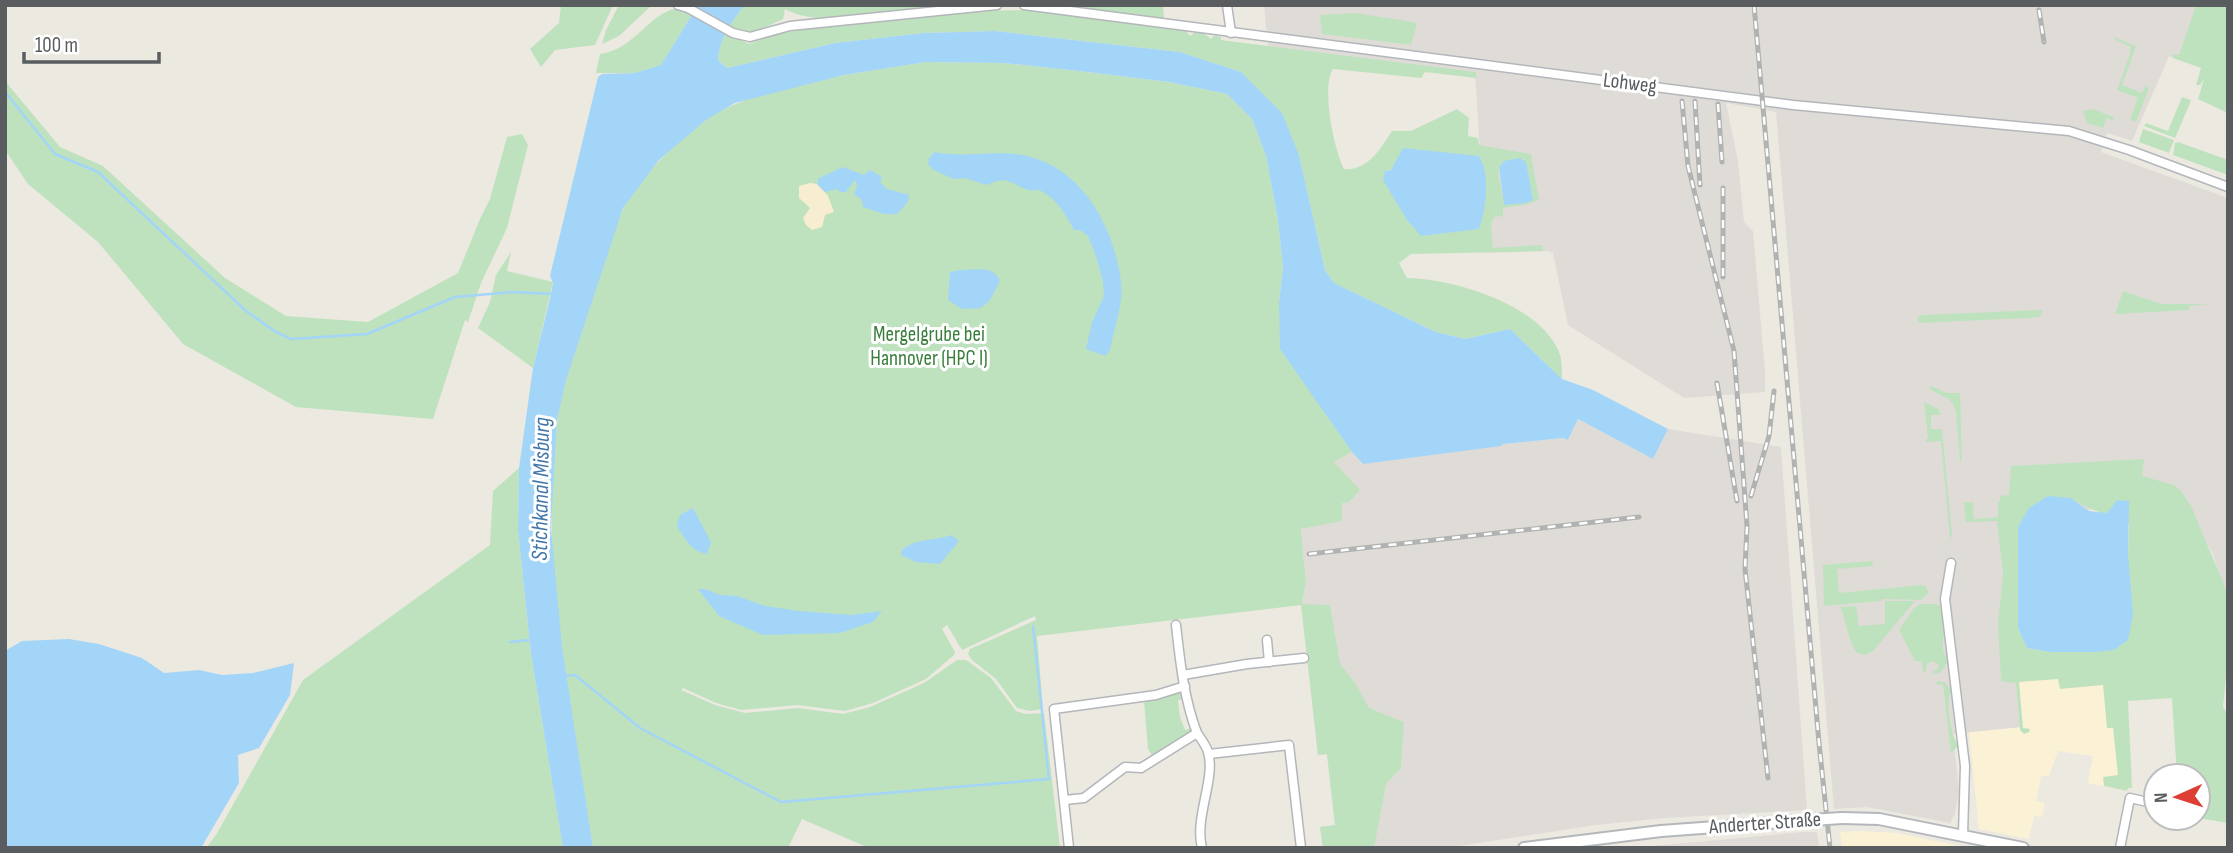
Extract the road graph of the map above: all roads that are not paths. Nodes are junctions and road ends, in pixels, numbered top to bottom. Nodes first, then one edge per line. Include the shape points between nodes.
1 (678, 5) edge
2 (997, 5) edge
3 (1024, 5) edge
4 (1227, 5) edge
5 (1231, 33) junction
6 (2228, 187) edge
7 (1951, 563) dead end
8 (1176, 625) dead end
9 (1267, 640) dead end
10 (1304, 659) dead end
11 (1269, 662) junction
12 (1182, 675) junction
13 (1185, 686) junction
14 (1197, 733) junction
15 (1209, 754) junction
16 (1065, 800) junction
17 (2142, 801) edge
18 (1963, 835) junction
19 (1069, 848) edge
20 (1202, 848) edge
21 (1301, 848) edge
22 (1524, 848) edge
23 (2023, 848) edge
24 (2120, 848) edge

1 - 2 street via 740,36 756,37 790,26
3 - 5 street, Lohweg
4 - 5 street
5 - 6 street, Lohweg via 1793,105 2069,131
7 - 18 street via 1945,599 1965,766
8 - 12 street
9 - 11 street
10 - 11 street
11 - 12 street
12 - 13 street
13 - 14 street
13 - 16 street via 1156,695 1054,709
14 - 15 street
14 - 16 street via 1141,768 1125,767 1084,798
15 - 20 street
15 - 21 street via 1289,745
16 - 19 street
17 - 24 street via 2130,798
18 - 22 main road, Anderter Straße, bridge via 1879,819 1842,818 1661,831
18 - 23 main road, Anderter Straße

